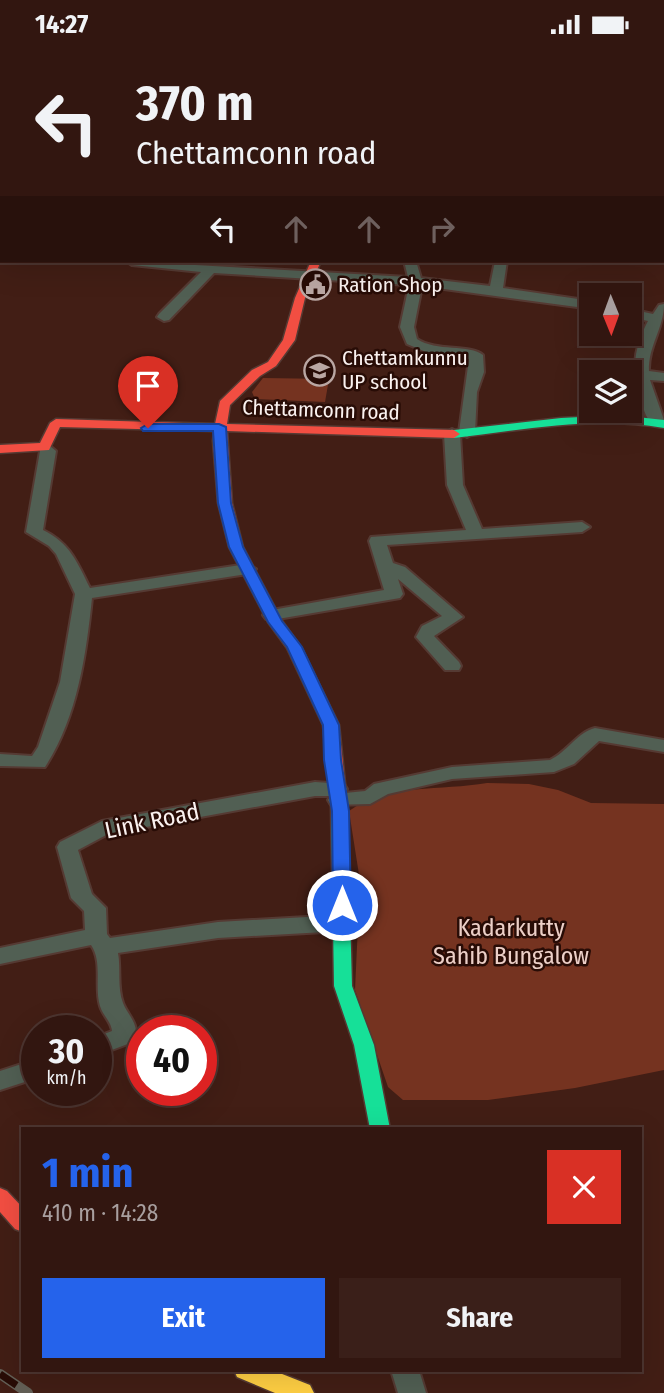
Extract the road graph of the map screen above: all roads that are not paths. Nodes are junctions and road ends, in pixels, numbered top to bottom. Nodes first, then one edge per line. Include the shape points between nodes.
1 (152, 263) edge
2 (410, 263) edge
3 (501, 263) edge
4 (313, 267) edge
5 (211, 269) junction
6 (415, 281) junction
7 (496, 291) junction
8 (579, 303) edge
9 (642, 313) edge
10 (660, 314) edge
11 (164, 317) dead end
12 (642, 363) edge
13 (642, 375) edge
14 (664, 377) edge
15 (642, 380) edge
16 (660, 422) edge
17 (219, 427) junction
18 (460, 433) junction
19 (45, 447) junction
20 (0, 449) edge
21 (583, 527) dead end
22 (475, 535) junction
23 (384, 566) junction
24 (247, 569) junction
25 (84, 594) junction
26 (272, 615) junction
27 (452, 666) dead end
28 (664, 746) edge
29 (0, 760) edge
30 (338, 795) junction
31 (342, 923) junction
32 (100, 942) junction
33 (0, 956) edge
34 (112, 1041) edge
35 (21, 1074) edge
36 (0, 1081) edge
37 (380, 1127) edge
38 (0, 1197) edge
39 (21, 1221) edge
40 (250, 1372) edge
41 (406, 1372) edge
42 (302, 1393) edge
43 (412, 1393) edge

1 - 5 street
2 - 6 street
3 - 7 street
4 - 5 street
4 - 6 street
4 - 17 street via 285,346 272,364 223,404
5 - 11 street
6 - 7 street
6 - 18 street via 406,333 410,341 444,354 476,355 477,372
7 - 8 street
9 - 10 street
10 - 12 street
13 - 14 street
15 - 16 street
16 - 18 street, Chettamconn road via 574,423
17 - 18 street, Chettamconn road
17 - 19 street, Chettamconn road via 56,423
17 - 24 street via 225,503
18 - 22 street via 457,490 470,513
19 - 20 street
19 - 25 street via 34,532 64,552
21 - 22 street
22 - 23 street via 377,541
23 - 26 street via 394,594
23 - 27 street via 398,571 454,617 428,629 425,637
24 - 25 street
24 - 26 street
25 - 29 street via 66,703 46,753 38,763
26 - 30 street via 294,647 328,715
28 - 30 street via 596,734 554,766 452,773 381,789 370,797
30 - 31 street
30 - 32 street, Link Road via 314,789 125,823 102,828 67,847 82,898 95,908
31 - 32 street
31 - 37 street via 343,986 364,1045
32 - 33 street
32 - 34 street, Link Road via 112,1007 122,1019 125,1036
35 - 36 street
38 - 39 street
40 - 42 street
41 - 43 street

